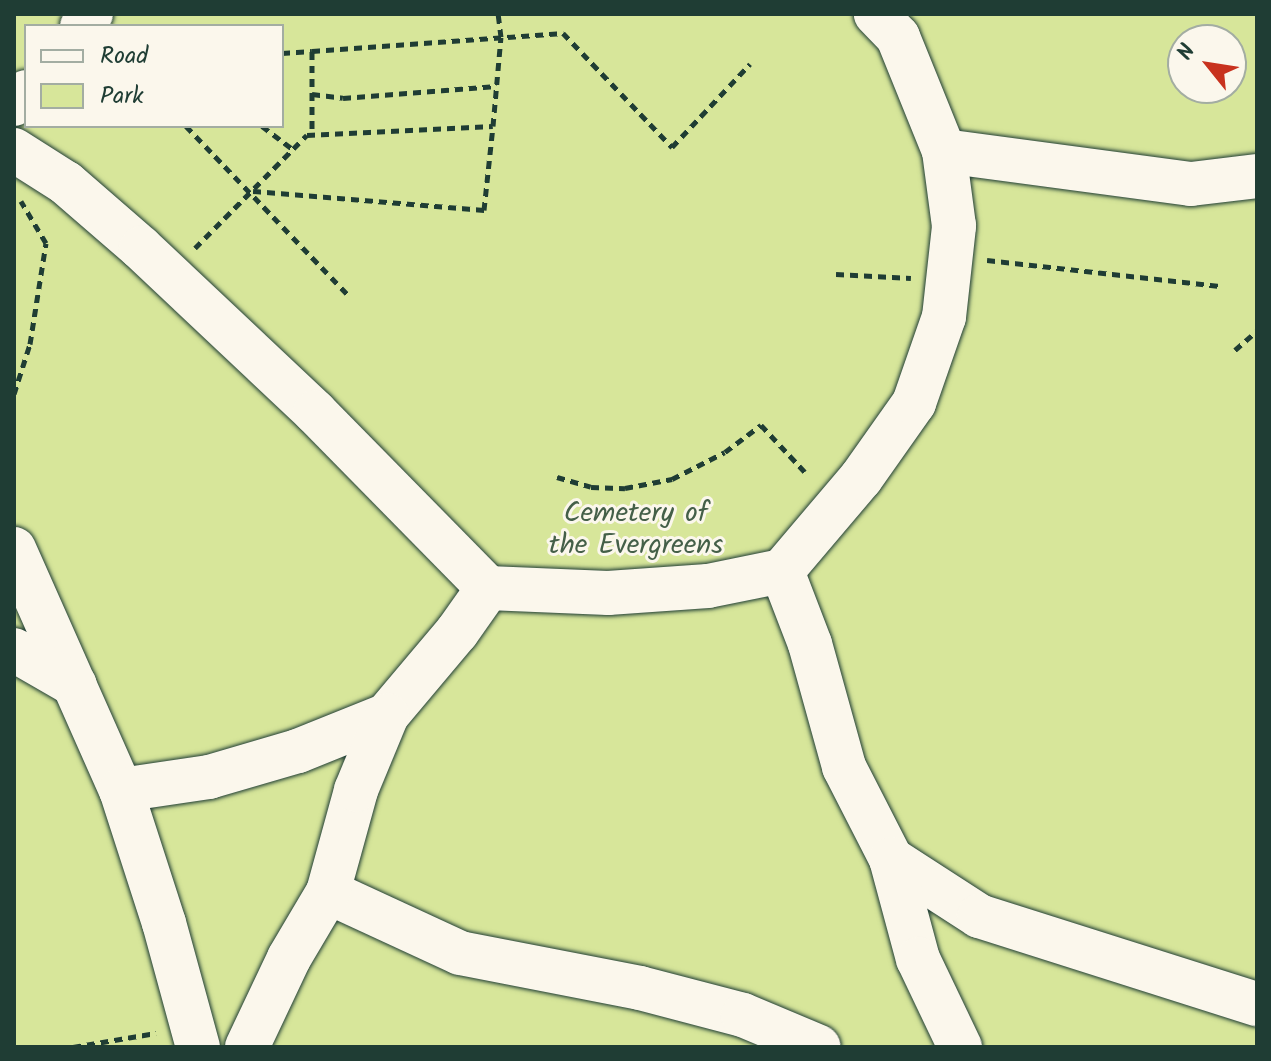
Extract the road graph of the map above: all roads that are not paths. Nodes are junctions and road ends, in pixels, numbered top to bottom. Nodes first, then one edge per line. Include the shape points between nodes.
1 (876, 14) edge
2 (14, 150) edge
3 (944, 151) junction
4 (1257, 176) edge
5 (14, 549) edge
6 (782, 571) junction
7 (488, 588) junction
8 (14, 650) edge
9 (75, 685) junction
10 (387, 715) junction
11 (121, 790) junction
12 (891, 859) junction
13 (328, 892) junction
14 (1257, 1004) edge
15 (195, 1037) edge
16 (247, 1047) edge
17 (819, 1047) edge
18 (960, 1047) edge

1 - 3 lane via 898,37
2 - 7 lane via 66,183 169,275 327,423
3 - 4 lane via 1191,184
3 - 6 lane via 954,226 944,317 914,403 861,478
5 - 9 lane
6 - 7 lane via 708,586 608,593
6 - 12 lane via 810,644 844,767
7 - 10 lane
8 - 9 lane
9 - 11 lane
10 - 11 lane via 298,751 209,777
10 - 13 lane via 356,790
11 - 15 lane
12 - 14 lane via 979,916
12 - 18 lane via 918,959
13 - 16 lane
13 - 17 lane via 460,953 640,988 743,1015

